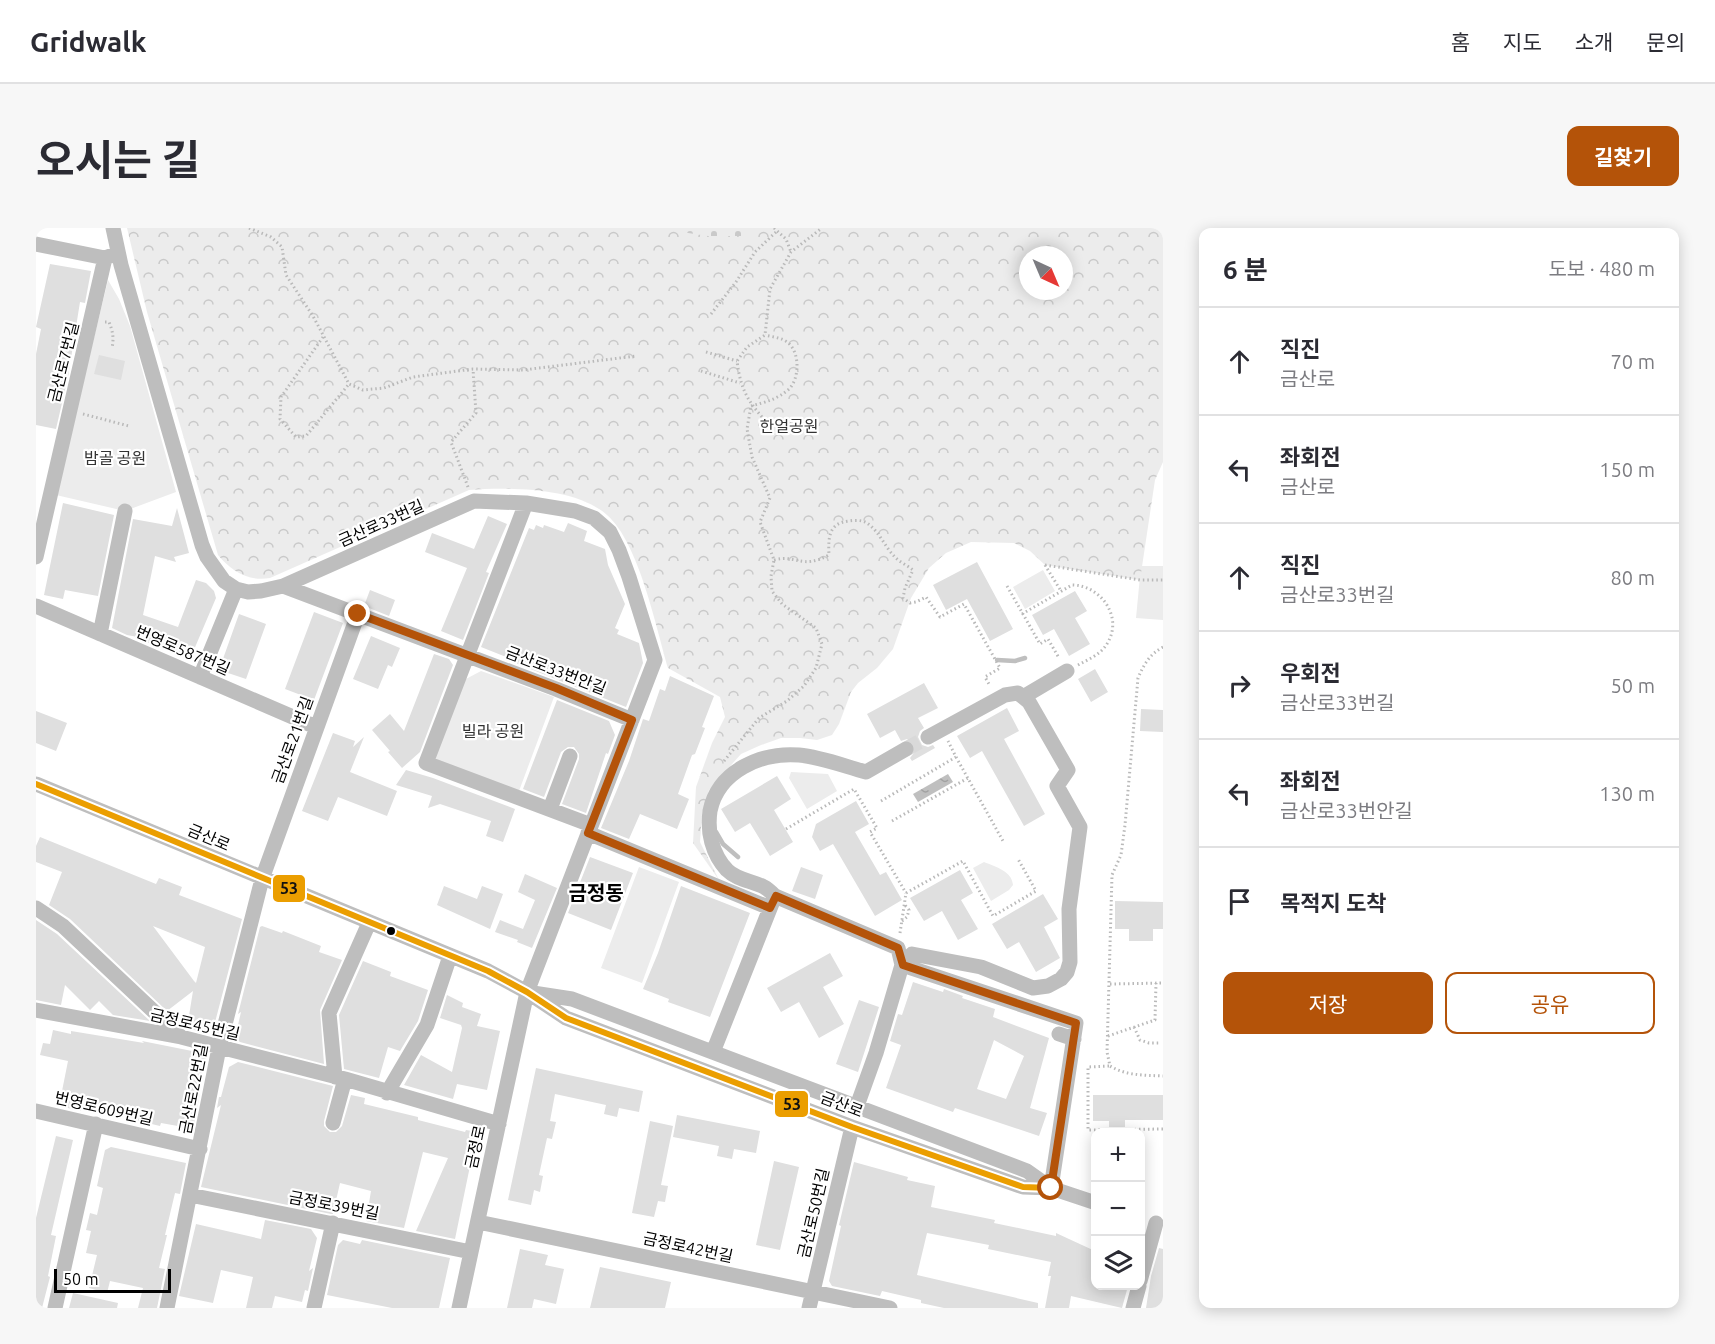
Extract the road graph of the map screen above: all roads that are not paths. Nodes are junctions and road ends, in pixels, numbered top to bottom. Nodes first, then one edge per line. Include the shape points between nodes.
1 (113, 228) edge
2 (36, 244) edge
3 (111, 256) junction
4 (526, 503) junction
5 (125, 511) dead end
6 (36, 557) edge
7 (283, 586) junction
8 (236, 589) junction
9 (36, 606) edge
10 (358, 614) junction
11 (100, 634) junction
12 (467, 655) junction
13 (1067, 671) road end
14 (200, 677) junction
15 (1023, 697) junction
16 (632, 720) junction
17 (316, 727) junction
18 (935, 733) tunnel mouth
19 (906, 749) tunnel mouth
20 (570, 756) dead end
21 (37, 790) edge
22 (550, 809) junction
23 (590, 829) junction
24 (262, 879) junction
25 (773, 902) junction
26 (36, 908) edge
27 (369, 923) junction
28 (450, 956) junction
29 (903, 965) junction
30 (527, 992) junction
31 (36, 1010) edge
32 (181, 1037) junction
33 (219, 1048) junction
34 (713, 1052) junction
35 (340, 1078) junction
36 (387, 1093) junction
37 (857, 1106) junction
38 (36, 1111) edge
39 (333, 1123) dead end
40 (96, 1124) junction
41 (499, 1124) junction
42 (852, 1127) junction
43 (200, 1149) junction
44 (1051, 1188) junction
45 (190, 1196) junction
46 (1091, 1202) edge
47 (1145, 1220) edge
48 (478, 1222) junction
49 (333, 1223) junction
50 (1160, 1224) edge
51 (471, 1252) junction
52 (1145, 1267) edge
53 (1138, 1290) edge
54 (813, 1291) junction
55 (55, 1308) edge
56 (167, 1308) edge
57 (314, 1308) edge
58 (459, 1308) edge
59 (810, 1308) edge
60 (890, 1308) edge
61 (1133, 1308) edge

1 - 3 street
2 - 3 street
3 - 6 street, 금산로7번길 via 92,318
3 - 8 street via 202,545 216,571
4 - 7 street, 금산로33번길 via 474,501
4 - 12 street
4 - 16 street, 금산로33번길 via 575,511 594,518 610,531 656,660
5 - 11 street
7 - 8 street, 금산로33번길 via 248,592
7 - 10 street, 금산로33번안길
8 - 14 street
9 - 11 street, 번영로587번길
10 - 12 street, 금산로33번안길
10 - 17 street, 금산로21번길
11 - 14 street, 번영로587번길
12 - 16 street, 금산로33번안길
12 - 22 street via 426,763
13 - 15 street
14 - 17 street, 번영로587번길
15 - 18 street via 1017,693 997,698
15 - 29 street via 1068,770 1057,786 1080,827 1069,909 1067,972 1048,986 1033,988 981,967 912,954
16 - 23 street, 금산로33번길
17 - 24 street, 금산로21번길
19 - 25 street via 866,772 799,755 770,757 744,765 726,780 712,801 709,818 716,856 729,872 764,887
20 - 22 street
21 - 24 street, 금산로
22 - 23 street
23 - 25 street
23 - 30 street, 금산로33번길 via 555,930
24 - 27 street, 금산로
24 - 33 street, 금산로22번길
25 - 29 street via 898,948
25 - 34 street
26 - 32 street via 63,926
27 - 28 street, 금산로
27 - 35 street via 329,1013
28 - 30 street, 금산로
28 - 36 street via 427,1025
29 - 37 street, 금산로
29 - 44 street via 1076,1023 1066,1037
30 - 34 street, 금산로 via 572,999
30 - 41 street, 금정로
30 - 42 street, 금산로 via 566,1018
31 - 32 street, 금정로45번길
32 - 33 street, 금정로45번길
33 - 35 street, 금정로45번길
33 - 43 street, 금산로22번길
34 - 37 street, 금산로
35 - 36 street, 금정로45번길
35 - 39 street
36 - 41 street, 금정로45번길
37 - 44 street, 금산로 via 1027,1170
38 - 40 street, 번영로609번길
40 - 43 street, 번영로609번길
40 - 55 street
41 - 48 street, 금정로
42 - 44 street, 금산로 via 1023,1187
42 - 54 street, 금산로50번길
43 - 45 street, 금산로22번길
44 - 46 street, 금산로
45 - 49 street, 금정로39번길
45 - 56 street, 금산로22번길
47 - 50 street
48 - 51 street, 금정로
48 - 54 street, 금정로42번길
49 - 51 street, 금정로39번길
49 - 57 street
50 - 52 street
51 - 58 street, 금정로
53 - 61 street
54 - 59 street, 금산로50번길
54 - 60 street, 금정로42번길

